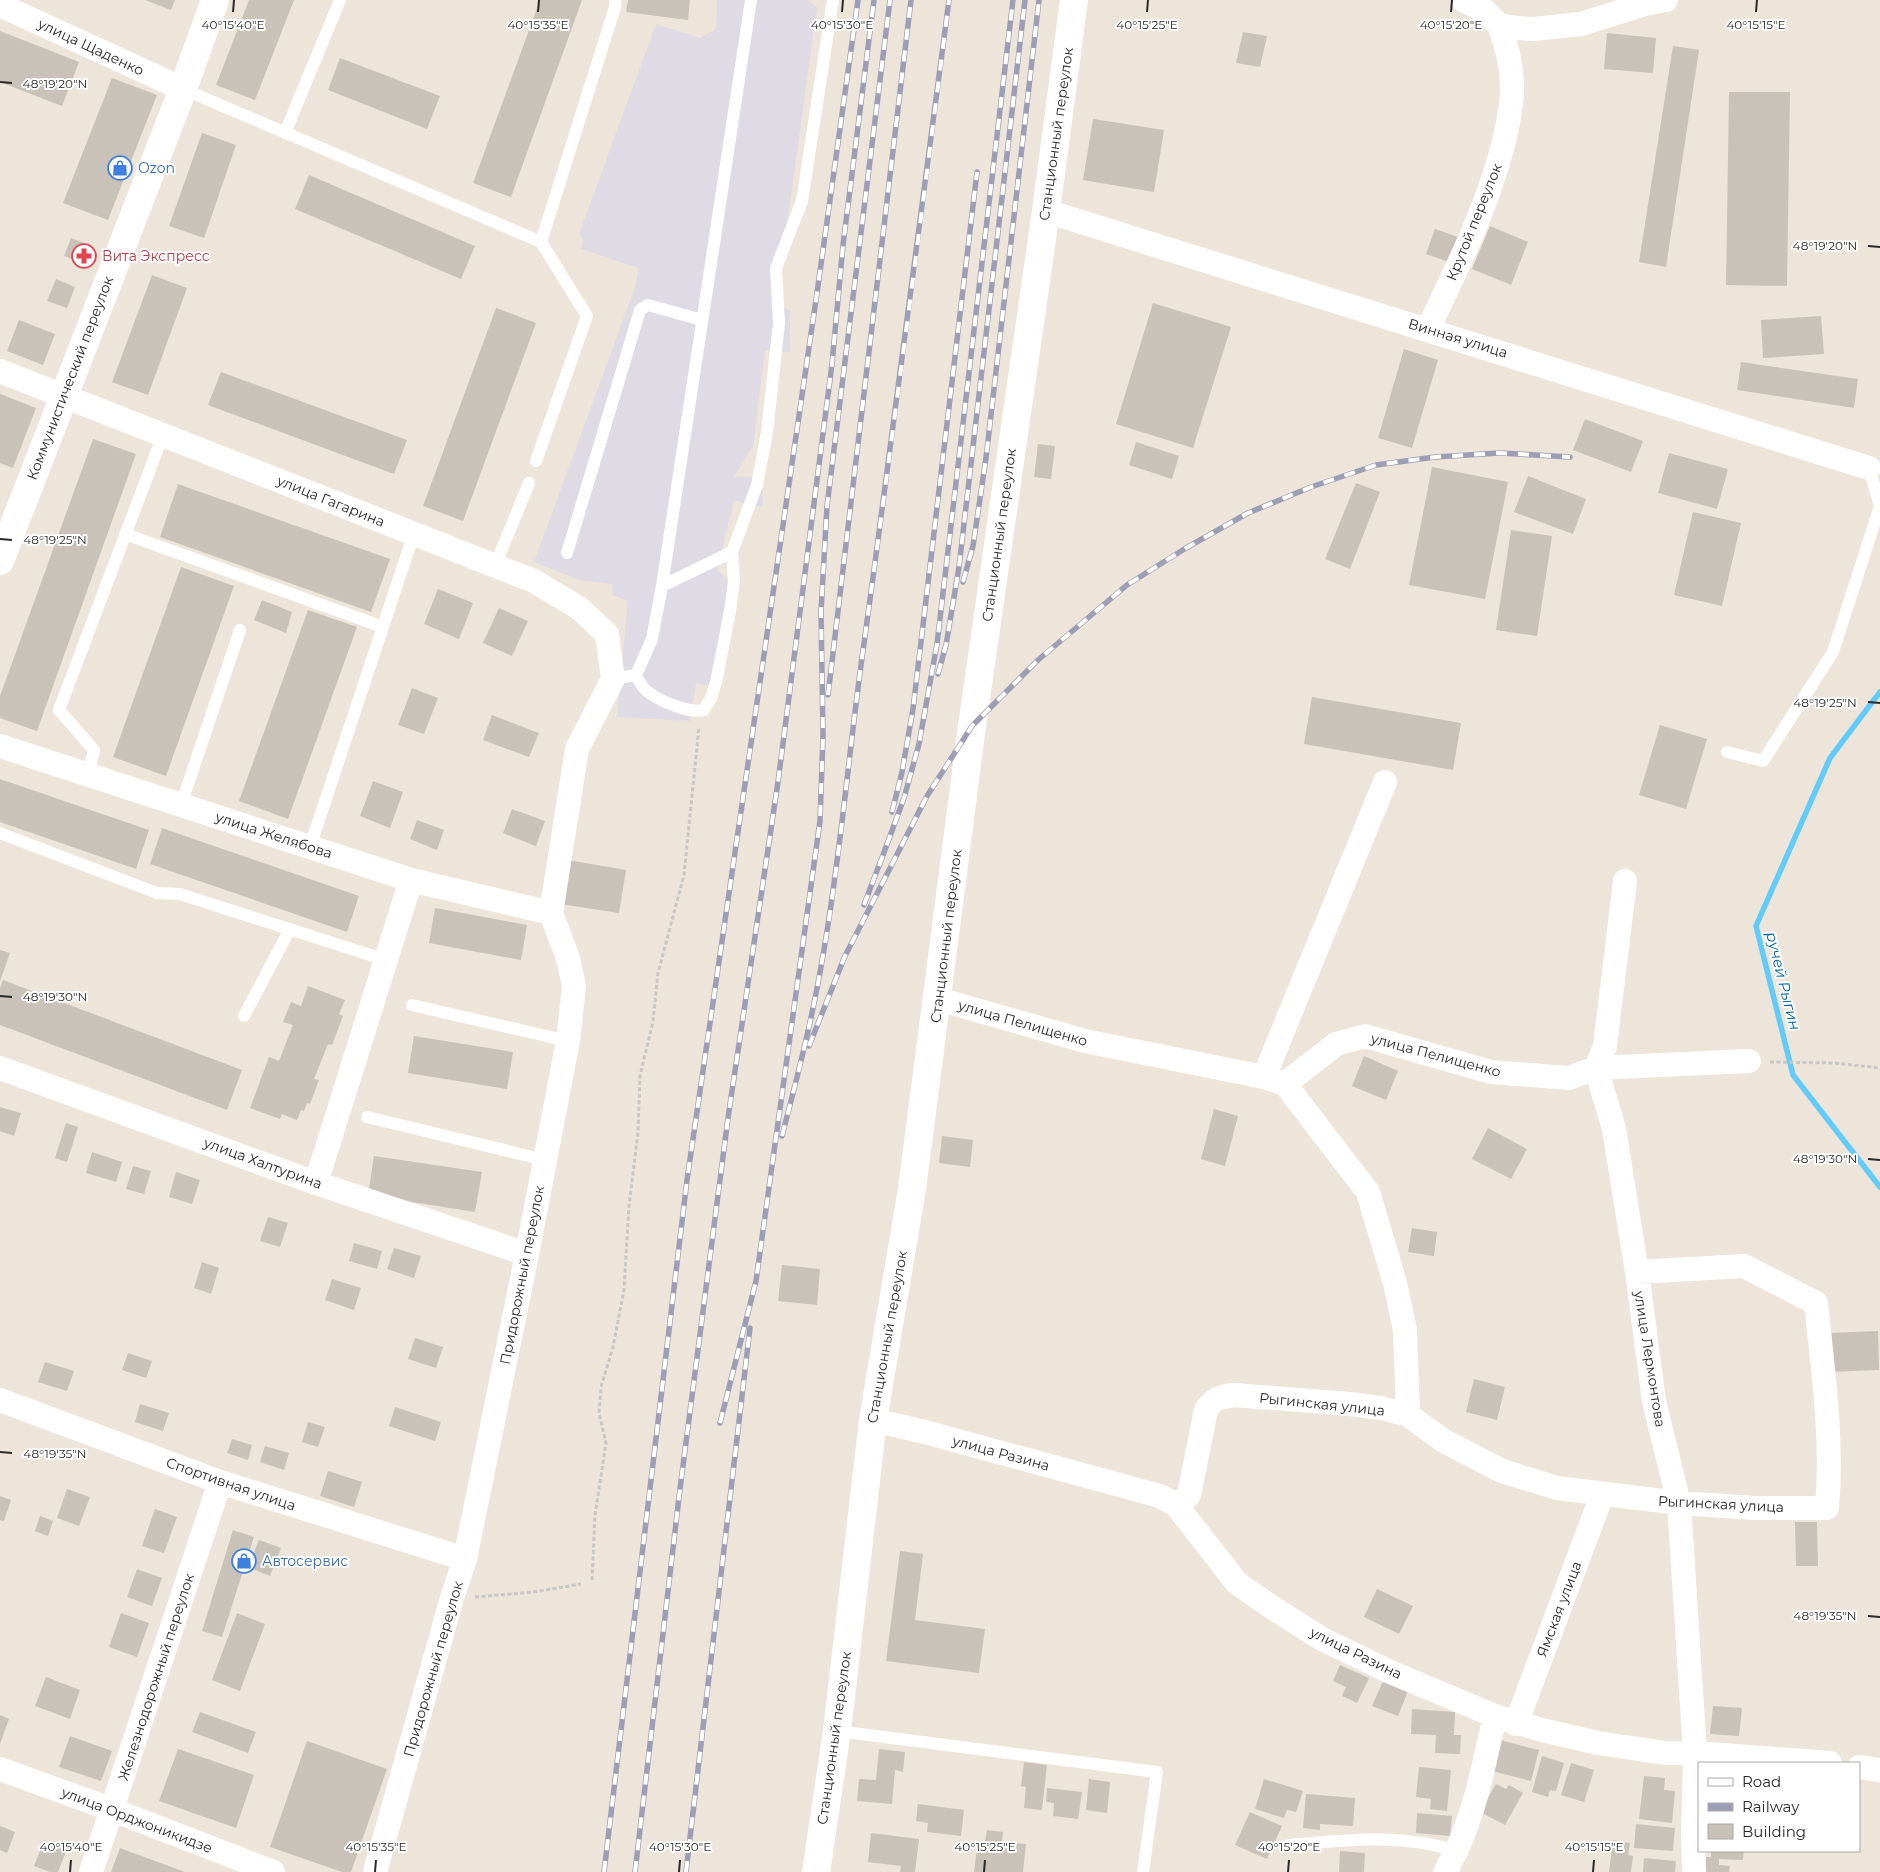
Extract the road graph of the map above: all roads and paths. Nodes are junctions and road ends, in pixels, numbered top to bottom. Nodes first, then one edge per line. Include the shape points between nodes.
1 (215, 0) edge
2 (340, 0) edge
3 (615, 0) edge
4 (750, 0) edge
5 (832, 0) edge
6 (1074, 0) edge
7 (1463, 0) edge
8 (1666, 0) edge
9 (0, 5) edge
10 (1499, 25) junction
11 (183, 90) junction
12 (285, 133) junction
13 (1046, 211) junction
14 (541, 242) junction
15 (702, 320) junction
16 (1428, 329) junction
17 (0, 371) edge
18 (63, 396) junction
19 (163, 434) junction
20 (536, 460) dead end
21 (1870, 468) joint
22 (529, 483) dead end
23 (414, 533) junction
24 (125, 534) junction
25 (2, 550) edge
26 (732, 552) junction
27 (567, 553) dead end
28 (495, 566) junction
29 (662, 586) junction
30 (383, 627) junction
31 (240, 630) dead end
32 (625, 677) junction
33 (700, 711) junction
34 (0, 746) edge
35 (1727, 752) dead end
36 (88, 775) junction
37 (1385, 782) dead end
38 (181, 805) junction
39 (0, 833) edge
40 (310, 847) junction
41 (411, 880) junction
42 (1626, 881) dead end
43 (551, 913) junction
44 (290, 929) junction
45 (386, 960) junction
46 (938, 999) junction
47 (412, 1005) dead end
48 (244, 1016) dead end
49 (568, 1041) junction
50 (1749, 1061) joint
51 (0, 1068) edge
52 (1596, 1068) junction
53 (1880, 1068) edge
54 (1274, 1080) junction
55 (367, 1117) dead end
56 (545, 1160) junction
57 (316, 1183) junction
58 (527, 1254) junction
59 (1637, 1272) junction
60 (0, 1400) edge
61 (1408, 1415) junction
62 (873, 1420) junction
63 (220, 1482) junction
64 (1602, 1495) junction
65 (1679, 1503) junction
66 (1176, 1505) junction
67 (465, 1559) junction
68 (592, 1580) dead end
69 (580, 1584) dead end
70 (452, 1598) junction
71 (1506, 1720) junction
72 (837, 1732) junction
73 (1695, 1753) junction
74 (1816, 1762) edge
75 (1860, 1766) edge
76 (0, 1769) edge
77 (1880, 1770) edge
78 (113, 1810) junction
79 (1289, 1845) dead end
80 (1456, 1851) junction
81 (91, 1872) edge
82 (273, 1872) edge
83 (375, 1872) edge
84 (816, 1872) edge
85 (1142, 1872) edge
86 (1444, 1872) edge
87 (1694, 1872) edge

1 - 11 main road, Коммунистический переулок
2 - 12 lane
3 - 14 lane
4 - 15 lane
5 - 26 lane via 802,201 776,268 779,323 764,450 757,484
6 - 13 main road, Станционный переулок
7 - 10 street via 1485,11
8 - 10 street via 1581,24 1534,28
9 - 11 street, улица Щаденко
10 - 16 street, Крутой переулок via 1511,62 1512,89 1499,161 1484,204
11 - 12 lane
11 - 18 main road, Коммунистический переулок
12 - 14 lane
13 - 16 street, Винная улица
13 - 46 main road, Станционный переулок via 972,726
14 - 20 lane via 587,316
15 - 27 lane via 648,305 640,310
15 - 29 lane
16 - 21 street, Винная улица
17 - 18 street, улица Гагарина
18 - 19 street, улица Гагарина
18 - 25 main road, Коммунистический переулок
19 - 23 street, улица Гагарина
19 - 24 lane
21 - 35 lane via 1880,506 1834,652 1763,761
22 - 28 lane
23 - 28 street, улица Гагарина
23 - 30 lane
24 - 30 lane
24 - 36 lane via 59,710 94,750
26 - 29 lane
26 - 33 lane via 734,582 726,628 711,698
28 - 32 street, улица Гагарина via 534,581 579,608 607,634
29 - 32 lane via 652,639
30 - 40 lane
31 - 38 lane
32 - 33 lane via 677,707
32 - 43 street, Придорожный переулок via 577,750
33 - 68 path via 684,875 658,973 653,1021 640,1076 624,1290 601,1387 599,1412 606,1443 595,1515
34 - 36 street, улица Желябова
36 - 38 street, улица Желябова
37 - 54 street
38 - 40 street, улица Желябова
39 - 44 lane via 157,893 180,894
40 - 41 street, улица Желябова
41 - 43 street, улица Желябова
41 - 45 street
42 - 52 street via 1605,1046
43 - 49 street, Придорожный переулок via 568,958 574,986
44 - 45 lane
44 - 48 lane
45 - 57 street
46 - 54 street, улица Пелищенко via 1085,1041
46 - 62 main road, Станционный переулок via 912,1190
47 - 49 lane
49 - 56 street, Придорожный переулок
50 - 52 street, улица Пелищенко
50 - 53 path via 1835,1063
51 - 57 street, улица Халтурина
52 - 54 street, улица Пелищенко via 1569,1078 1491,1072 1365,1036 1336,1044
52 - 59 street, улица Лермонтова via 1614,1129
54 - 61 street via 1368,1192 1389,1258 1405,1330
55 - 56 lane
56 - 58 street, Придорожный переулок
57 - 58 street, улица Халтурина
58 - 67 street, Придорожный переулок
59 - 65 street, улица Лермонтова via 1654,1401
59 - 65 street, Рыгинская улица via 1744,1266 1816,1303 1827,1412 1830,1474 1827,1508
60 - 63 street, Спортивная улица
61 - 64 street, Рыгинская улица via 1444,1441 1502,1471 1557,1488
61 - 66 street, Рыгинская улица via 1350,1404 1234,1395 1220,1397 1212,1401 1206,1410 1189,1495
62 - 66 street, улица Разина via 1160,1496
62 - 72 main road, Станционный переулок
63 - 67 street, Спортивная улица
63 - 78 street, Железнодорожный переулок
64 - 65 street, Рыгинская улица
64 - 71 street, Ямская улица
65 - 73 street, улица Лермонтова
66 - 71 street, улица Разина via 1237,1583 1270,1606 1322,1639 1388,1671
67 - 70 street, Придорожный переулок
69 - 70 path via 526,1593
70 - 83 street, Придорожный переулок
71 - 73 street, улица Разина via 1598,1742 1665,1753
71 - 80 street, Ямская улица
72 - 84 main road, Станционный переулок
72 - 85 lane via 1157,1772
73 - 74 street, улица Разина
73 - 87 street, улица Лермонтова
75 - 77 street
76 - 78 street, улица Орджоникидзе
78 - 81 street, Железнодорожный переулок
78 - 82 street, улица Орджоникидзе
79 - 80 lane via 1366,1839 1438,1846
80 - 86 street, Ямская улица

